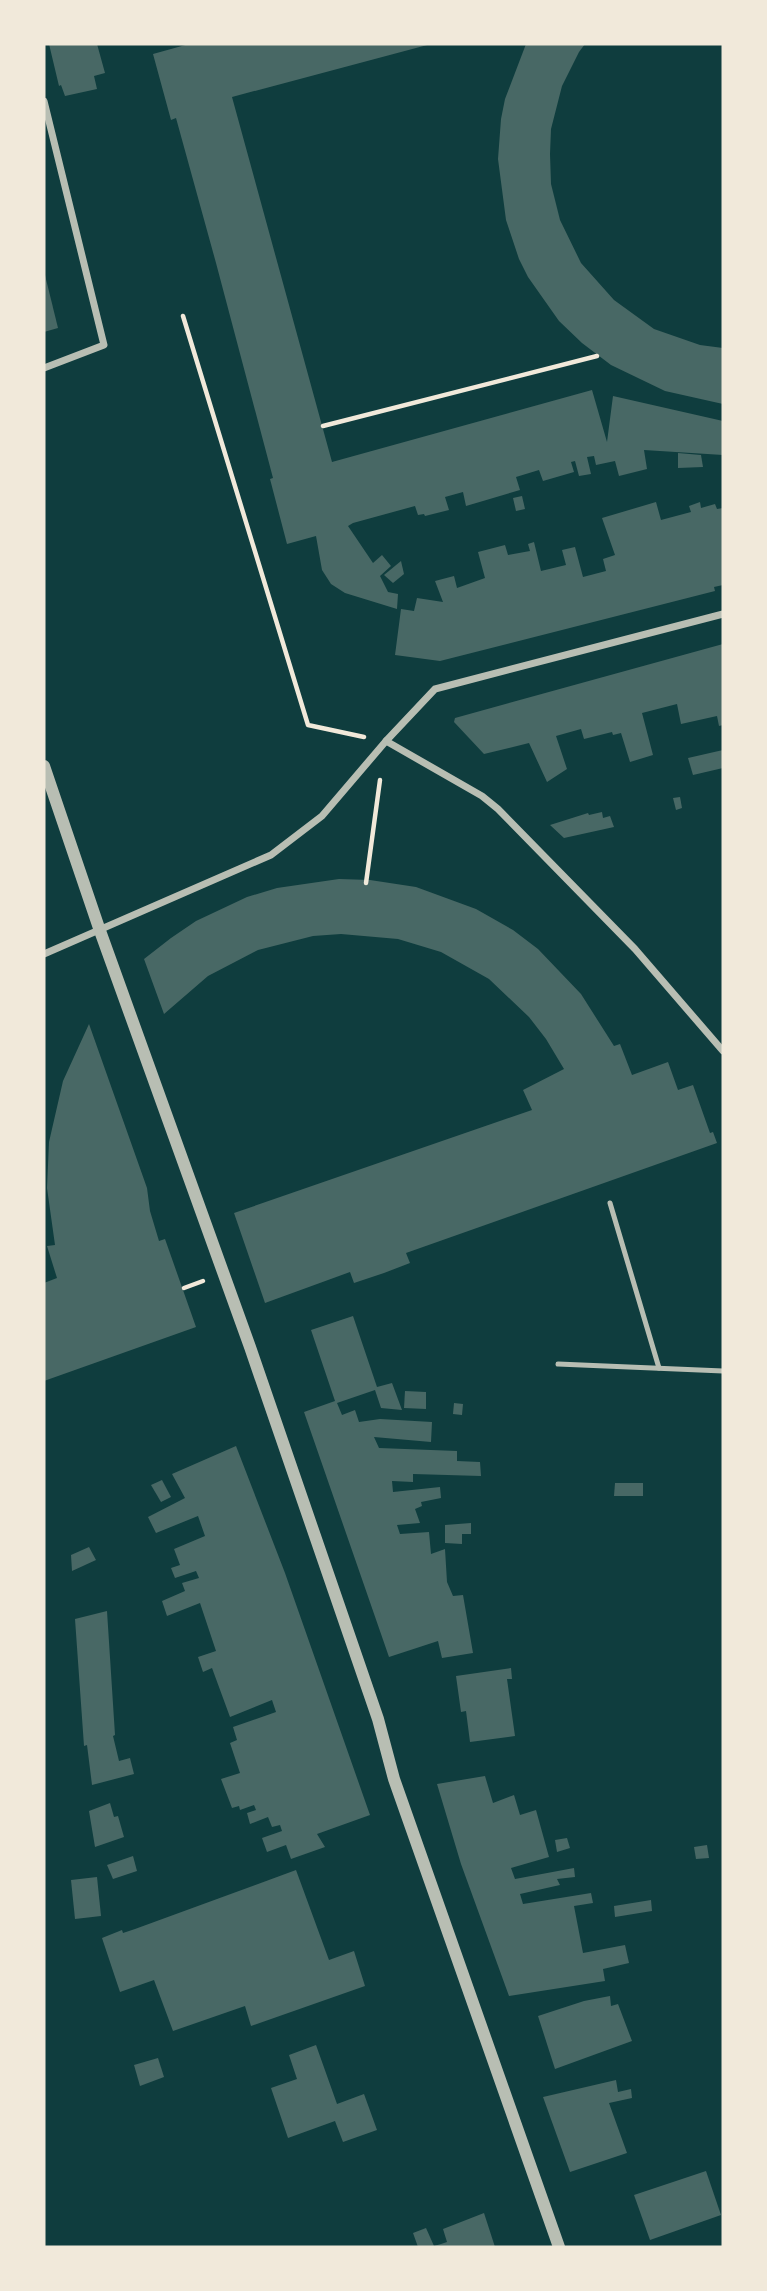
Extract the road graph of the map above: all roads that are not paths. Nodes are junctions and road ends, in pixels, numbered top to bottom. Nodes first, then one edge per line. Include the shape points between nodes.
1 (44, 101) edge
2 (44, 368) edge
3 (723, 614) edge
4 (386, 741) junction
5 (44, 766) edge
6 (99, 928) junction
7 (44, 954) edge
8 (723, 1051) edge
9 (610, 1203) dead end
10 (558, 1364) dead end
11 (659, 1368) junction
12 (723, 1371) edge
13 (559, 2247) edge

1 - 2 street via 104,345
3 - 4 street via 435,689
4 - 6 street via 322,816 271,855
4 - 8 street via 498,809 635,949
5 - 6 street
6 - 7 street
6 - 13 street via 258,1373 378,1719 394,1779
9 - 11 lane
10 - 11 lane
11 - 12 lane

